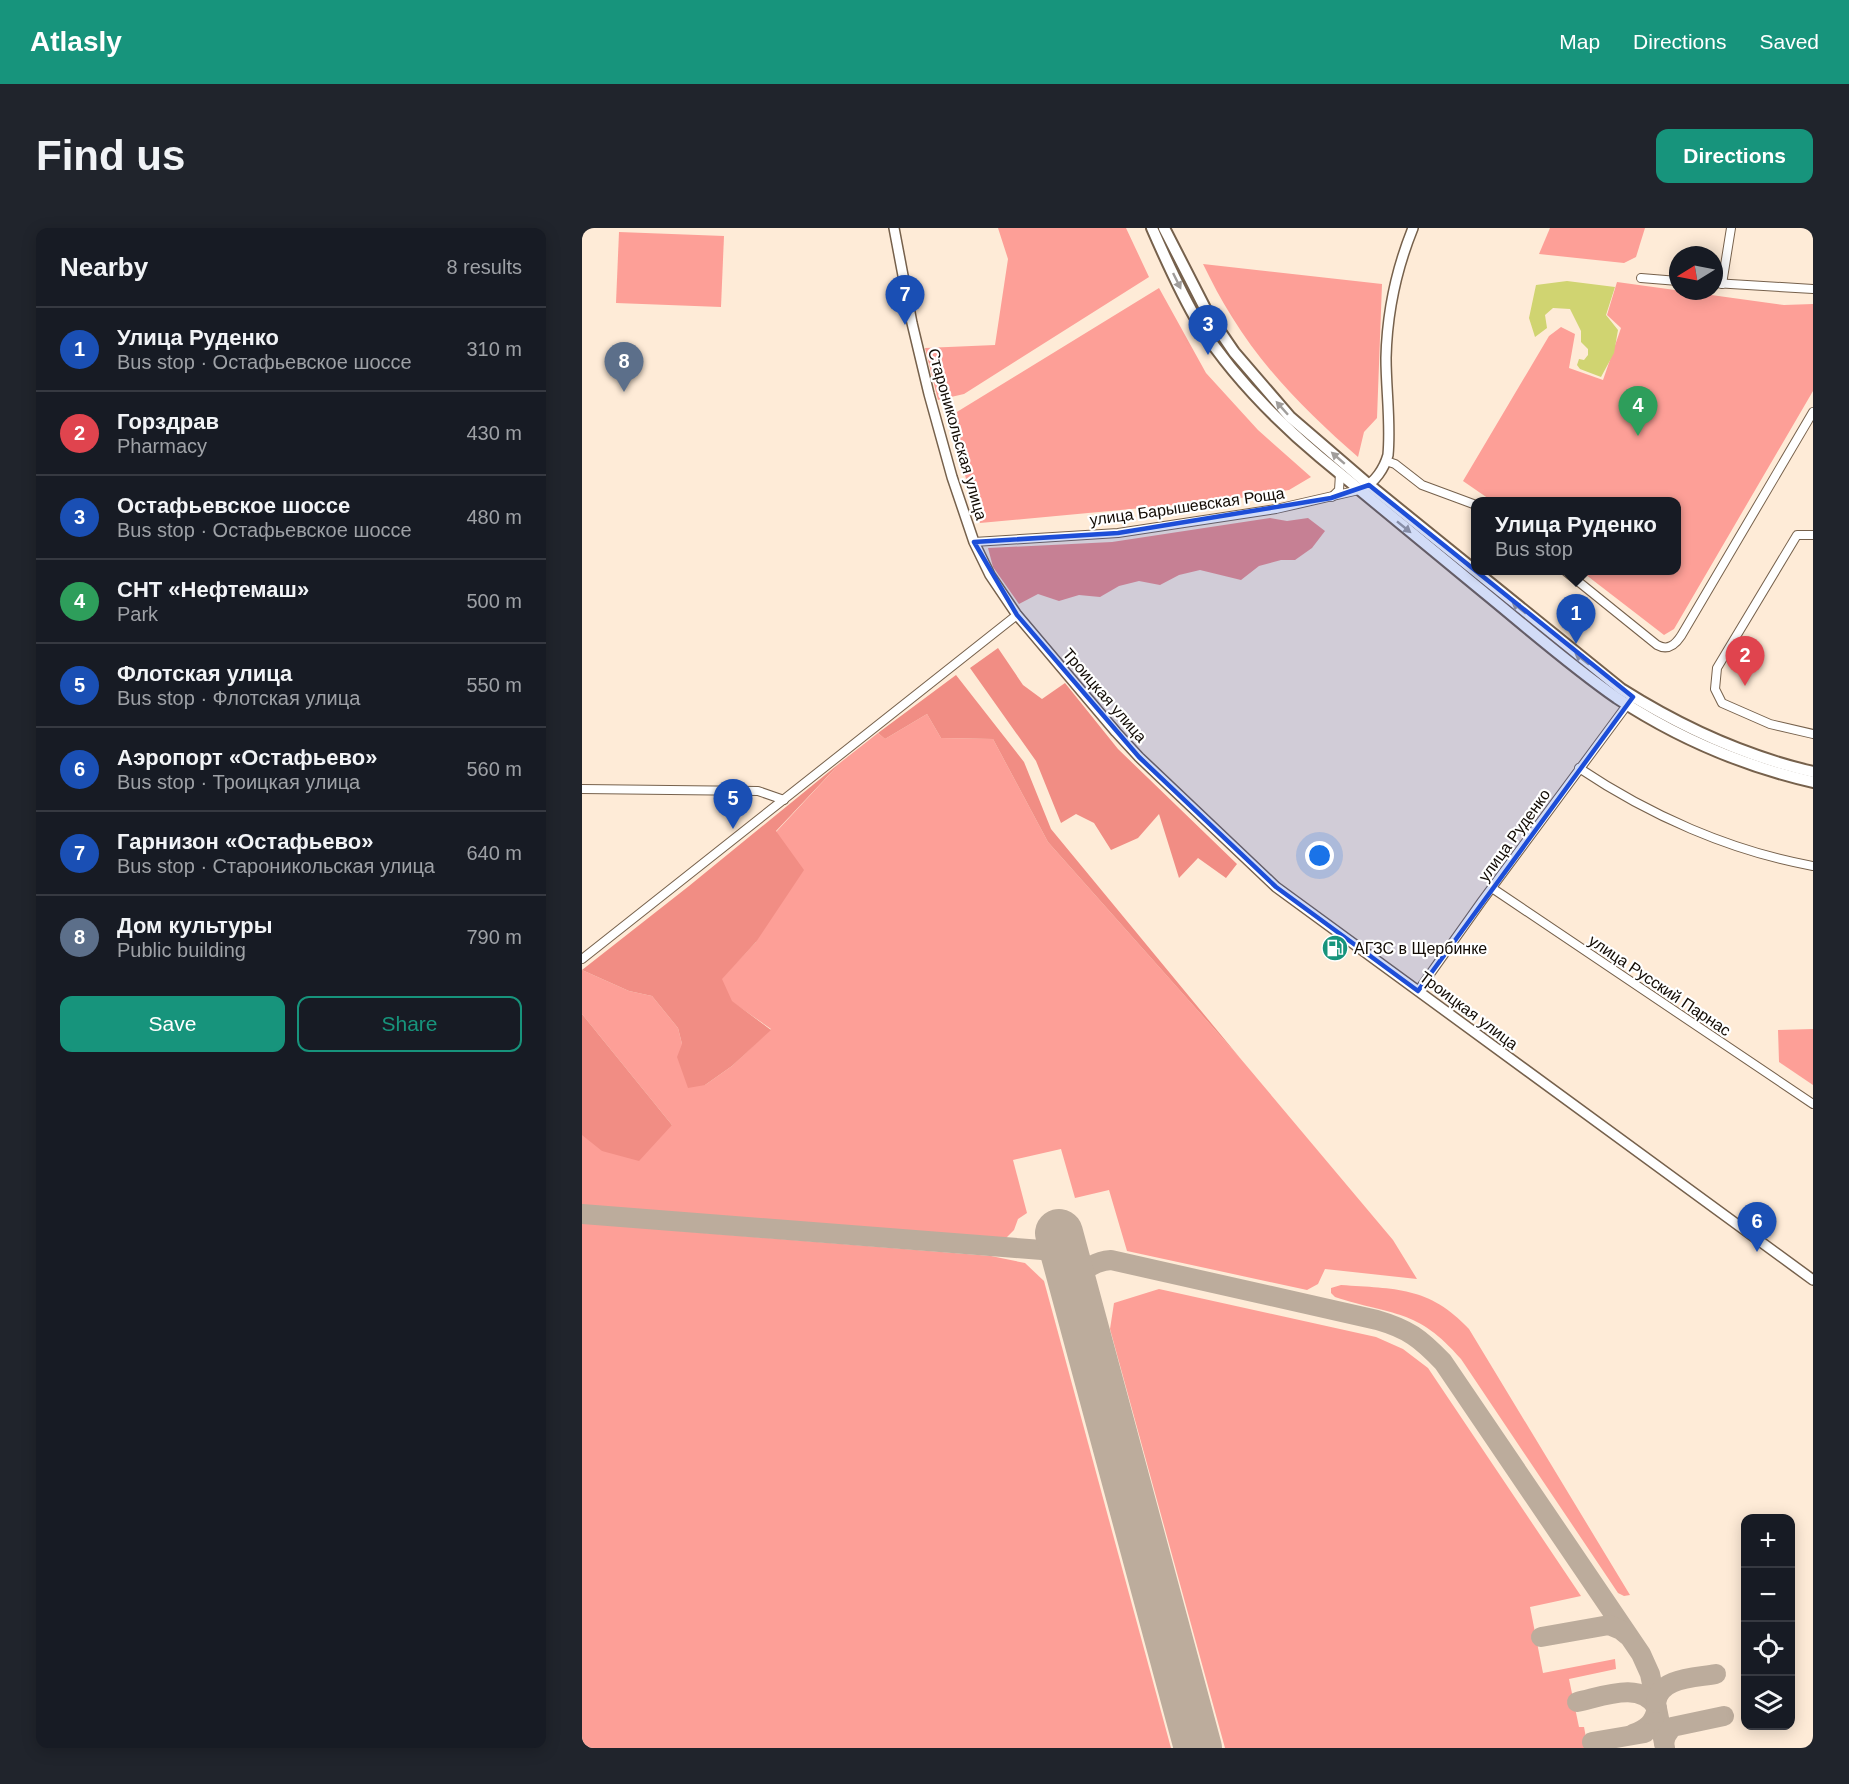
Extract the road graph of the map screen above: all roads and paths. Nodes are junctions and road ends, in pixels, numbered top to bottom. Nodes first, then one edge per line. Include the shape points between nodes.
1 (894, 228) edge
2 (1152, 228) edge
3 (1164, 228) edge
4 (1413, 228) edge
5 (1731, 228) edge
6 (1723, 262) edge
7 (1641, 278) dead end
8 (1669, 280) edge
9 (1723, 283) edge
10 (1813, 289) edge
11 (1813, 412) edge
12 (1386, 461) junction
13 (1340, 474) junction
14 (1364, 487) junction
15 (1331, 498) junction
16 (1471, 503) edge
17 (1813, 535) edge
18 (974, 542) junction
19 (1570, 575) edge
20 (1017, 615) junction
21 (1630, 700) junction
22 (1813, 734) edge
23 (1579, 768) junction
24 (1813, 772) edge
25 (1813, 782) edge
26 (582, 789) edge
27 (784, 800) junction
28 (1813, 866) edge
29 (1492, 888) junction
30 (582, 959) edge
31 (1418, 991) junction
32 (1813, 1104) edge
33 (1813, 1280) edge

1 - 18 street, Староникольская улица via 929,394
2 -> 13 main road via 1190,307 1222,357 1282,425
14 -> 3 main road via 1290,417 1234,352 1208,314
4 - 12 street via 1390,303
5 - 6 street
7 - 8 street
9 - 10 street
11 - 19 street via 1681,636 1671,646 1662,648
12 - 14 street
12 - 16 street via 1422,484
13 - 14 main road
13 - 15 street via 1339,490
14 - 15 street, улица Барышевская Роща
14 - 21 main road via 1569,662
15 - 18 street, улица Барышевская Роща via 1118,533
17 - 22 street via 1797,535 1717,668 1715,689 1722,703 1770,724
18 - 20 street, Троицкая улица
20 - 27 street
20 - 31 street, Троицкая улица via 1139,757 1254,867 1304,909
21 - 23 street, улица Руденко
21 - 24 main road via 1755,756
21 - 25 main road via 1652,719 1709,747
23 - 28 street via 1692,829 1746,849
23 - 29 street, улица Руденко
26 - 27 street via 758,790
27 - 30 street
29 - 31 street, улица Руденко
29 - 32 street, улица Русский Парнас
31 - 33 street, Троицкая улица

